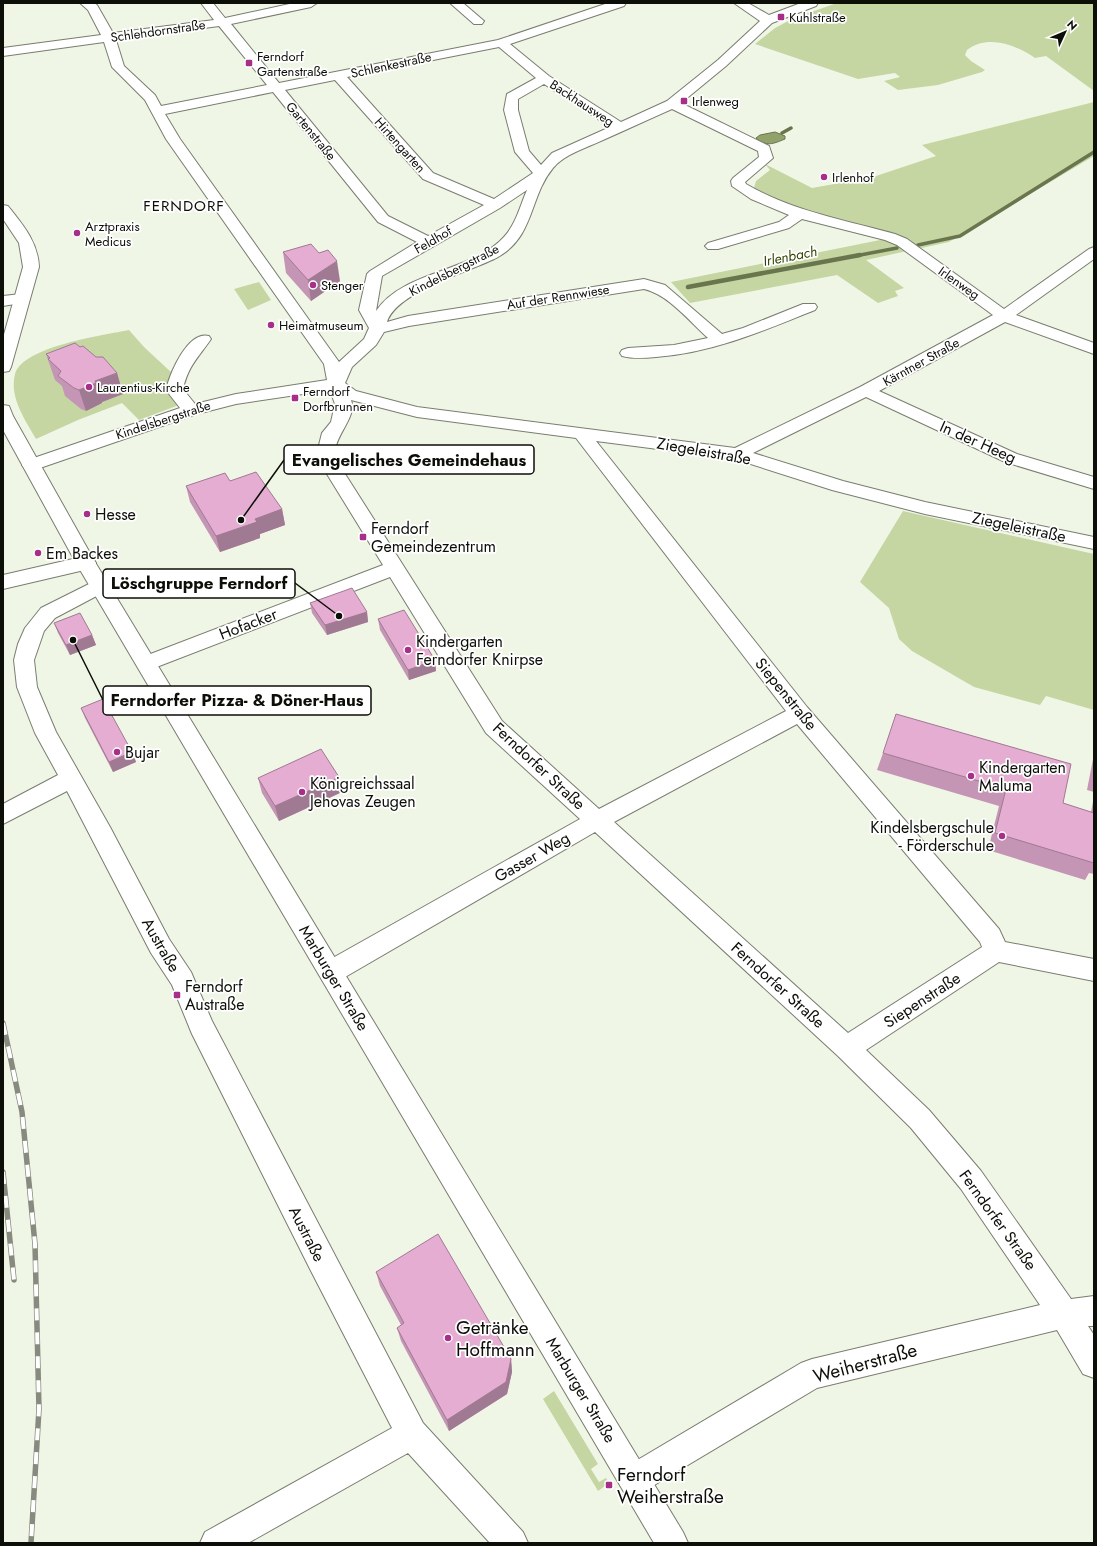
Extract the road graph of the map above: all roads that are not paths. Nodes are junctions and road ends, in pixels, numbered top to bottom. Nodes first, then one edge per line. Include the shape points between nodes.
1 (86, 3) edge
2 (207, 3) edge
3 (311, 3) edge
4 (456, 3) edge
5 (620, 3) edge
6 (740, 3) edge
7 (812, 3) edge
8 (768, 20) junction
9 (478, 21) dead end
10 (223, 22) junction
11 (109, 38) junction
12 (500, 43) junction
13 (3, 52) edge
14 (339, 76) junction
15 (544, 79) junction
16 (276, 88) junction
17 (672, 104) junction
18 (158, 111) junction
19 (619, 127) junction
20 (541, 174) junction
21 (495, 206) junction
22 (3, 209) edge
23 (801, 213) junction
24 (428, 242) junction
25 (713, 246) dead end
26 (1094, 252) edge
27 (21, 300) junction
28 (3, 301) edge
29 (809, 307) dead end
30 (1004, 316) junction
31 (378, 329) junction
32 (203, 339) dead end
33 (719, 340) junction
34 (1094, 349) edge
35 (628, 353) dead end
36 (3, 367) edge
37 (336, 384) junction
38 (866, 391) junction
39 (3, 410) edge
40 (191, 410) junction
41 (580, 432) junction
42 (737, 454) junction
43 (31, 465) junction
44 (1094, 483) edge
45 (1094, 543) edge
46 (86, 562) junction
47 (394, 568) junction
48 (3, 582) edge
49 (99, 586) junction
50 (147, 663) junction
51 (800, 714) junction
52 (72, 778) junction
53 (3, 816) edge
54 (597, 820) junction
55 (996, 951) junction
56 (1094, 970) edge
57 (331, 972) junction
58 (847, 1048) junction
59 (1094, 1311) edge
60 (1064, 1314) junction
61 (1094, 1363) edge
62 (412, 1434) junction
63 (635, 1480) junction
64 (216, 1543) edge
65 (512, 1543) edge
66 (672, 1543) edge

1 - 11 street, Ferndorfer Straße via 93,8
2 - 10 street, Gartenstraße
3 - 10 street, Schlehdornstraße
4 - 9 street
5 - 12 street, Schlenkestraße
6 - 8 street
7 - 8 street, Kindelsbergstraße
8 - 17 street, Kindelsbergstraße via 722,63
10 - 11 street, Schlehdornstraße
10 - 16 street, Gartenstraße
11 - 13 street, Schlehdornstraße
11 - 18 street, Ferndorfer Straße via 118,67 150,98
12 - 14 street, Schlenkestraße
12 - 15 street, Backhausweg
14 - 16 street, Schlenkestraße
14 - 21 street, Hirtengarten via 428,176
15 - 19 street, Backhausweg
15 - 20 street, Backhausweg via 512,97 511,110 522,152
16 - 18 street, Schlenkestraße
16 - 24 street, Gartenstraße via 383,219
17 - 19 street, Kindelsbergstraße
17 - 23 street, Irlenweg via 764,149 766,158 738,181 739,186 749,193
18 - 37 street, Ferndorfer Straße via 173,139 332,364
19 - 20 street, Kindelsbergstraße via 557,156
20 - 21 street, Feldhof
20 - 31 street, Kindelsbergstraße via 519,227 509,241 491,254 425,282 394,302 383,313
21 - 24 street, Feldhof
22 - 27 street via 27,242 31,256 31,267
23 - 25 street via 784,225
23 - 30 street, Irlenweg via 902,242
24 - 31 street, Feldhof via 375,274 367,310
26 - 30 street, Kärntner Straße
27 - 28 street
27 - 36 street
29 - 33 street
30 - 34 street, Irlenweg
30 - 38 street, Kärntner Straße
31 - 33 street, Auf der Rennwiese via 416,320 644,284 659,288
31 - 37 street, Kindelsbergstraße via 358,354 344,366
32 - 40 street via 178,372 174,390
33 - 35 street via 694,347 652,353
37 - 40 street, Kindelsbergstraße
37 - 41 street, Ziegeleistraße via 350,394 417,412
37 - 47 street, Ferndorfer Straße via 344,404 339,423 330,433 327,449 331,466
38 - 42 street, Kärntner Straße
38 - 44 street, In der Heeg via 1011,458
39 - 43 street, Marburger Straße
40 - 43 street, Kindelsbergstraße
41 - 42 street, Ziegeleistraße
41 - 51 street, Siepenstraße
42 - 45 street, Ziegeleistraße via 838,486 918,506
43 - 46 street, Marburger Straße
46 - 48 street
46 - 49 street, Marburger Straße
47 - 50 street, Hofacker
47 - 54 street, Ferndorfer Straße via 494,727
49 - 50 street, Marburger Straße
49 - 52 street, Austraße via 48,613 36,628 24,660 27,687 46,733
50 - 57 street, Marburger Straße
51 - 54 street, Gasser Weg
51 - 55 street, Siepenstraße via 990,936
52 - 53 street
52 - 62 street, Austraße via 160,946 182,980 201,1026
54 - 57 street, Gasser Weg
54 - 58 street, Ferndorfer Straße
55 - 56 street
55 - 58 street, Siepenstraße
57 - 63 street, Marburger Straße
58 - 60 street, Ferndorfer Straße via 920,1119 971,1180
59 - 60 street, Weiherstraße
60 - 61 street, Ferndorfer Straße
60 - 63 street, Weiherstraße via 812,1374
62 - 64 street
62 - 65 street, Austraße
63 - 66 street, Marburger Straße

